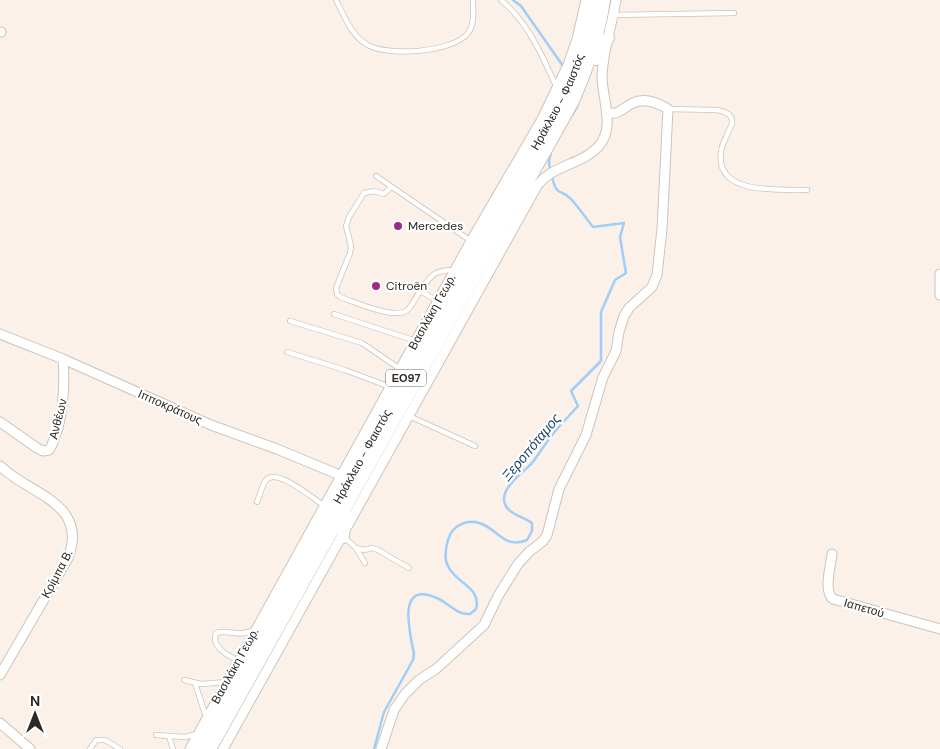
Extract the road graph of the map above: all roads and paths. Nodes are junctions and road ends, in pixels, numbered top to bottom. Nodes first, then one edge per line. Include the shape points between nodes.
1 (336, 0) edge
2 (473, 0) edge
3 (502, 0) edge
4 (586, 0) edge
5 (594, 0) edge
6 (604, 0) edge
7 (616, 0) edge
8 (734, 13) dead end
9 (613, 15) junction
10 (608, 38) junction
11 (557, 89) junction
12 (573, 100) junction
13 (668, 109) junction
14 (607, 113) junction
15 (376, 176) dead end
16 (391, 187) junction
17 (807, 190) dead end
18 (492, 224) junction
19 (471, 241) junction
20 (455, 270) junction
21 (940, 274) edge
22 (420, 292) junction
23 (940, 295) edge
24 (438, 301) junction
25 (334, 314) dead end
26 (290, 321) dead end
27 (0, 334) edge
28 (416, 341) junction
29 (287, 352) dead end
30 (63, 360) junction
31 (400, 369) junction
32 (390, 387) junction
33 (409, 416) junction
34 (0, 422) edge
35 (475, 446) dead end
36 (0, 466) edge
37 (342, 476) junction
38 (257, 502) dead end
39 (325, 506) junction
40 (345, 510) junction
41 (343, 536) junction
42 (356, 548) junction
43 (832, 554) dead end
44 (365, 564) dead end
45 (409, 568) dead end
46 (940, 629) edge
47 (255, 630) junction
48 (286, 636) junction
49 (265, 652) junction
50 (238, 661) junction
51 (0, 675) edge
52 (184, 680) dead end
53 (226, 682) junction
54 (195, 683) junction
55 (207, 718) junction
56 (0, 723) edge
57 (199, 732) junction
58 (156, 735) dead end
59 (169, 736) junction
60 (30, 749) edge
61 (90, 749) edge
62 (120, 749) edge
63 (173, 749) edge
64 (190, 749) edge
65 (199, 749) edge
66 (210, 749) edge
67 (223, 749) edge
68 (381, 749) edge

1 - 2 lane via 352,29 366,45 405,52 451,45 464,37 470,31 473,19
3 - 11 lane via 536,43
4 - 11 street, Βασιλάκη Γεωρ. via 577,39
5 - 18 main road, Ηράκλειο - Φαιστός / ΕΟ97 via 576,70
6 - 12 main road, Ηράκλειο - Φαιστός / ΕΟ97 via 595,43
7 - 9 street
8 - 9 lane
9 - 10 street
10 - 12 main road
10 - 14 street via 602,77
11 - 19 street, Βασιλάκη Γεωρ.
12 - 40 main road, Ηράκλειο - Φαιστός / ΕΟ97
13 - 14 street via 652,101 639,101 615,114
13 - 17 lane via 716,110 730,115 732,121 721,149 721,162 724,172 735,183
13 - 68 street via 662,229 656,275 652,287 624,316 616,350 603,377 586,435 558,489 547,535 518,564 484,625 405,694 394,710
14 - 33 street via 605,136 598,147 587,156 559,168 540,183
15 - 16 lane
16 - 19 lane
16 - 22 lane via 384,194 364,193 349,217 346,226 350,253 336,294 391,314 408,310
18 - 19 main road
18 - 65 main road, Ηράκλειο - Φαιστός / ΕΟ97
19 - 20 street, Βασιλάκη Γεωρ.
20 - 22 lane via 436,272
20 - 24 street, Βασιλάκη Γεωρ.
21 - 23 street
22 - 24 lane
24 - 28 street, Βασιλάκη Γεωρ.
25 - 28 lane
26 - 31 lane via 362,343
27 - 30 street, Ιπποκράτους
28 - 31 street, Βασιλάκη Γεωρ.
29 - 32 lane
30 - 34 street, Ανθέων via 64,404 49,450 37,448
30 - 37 street, Ιπποκράτους via 211,425
31 - 32 street, Βασιλάκη Γεωρ.
32 - 37 street, Βασιλάκη Γεωρ.
33 - 35 lane
33 - 41 street
36 - 51 street, Κρίμπα Β. via 60,506 69,522 72,539 68,558
37 - 39 street, Βασιλάκη Γεωρ.
38 - 39 lane via 265,481 275,476
39 - 47 street, Βασιλάκη Γεωρ.
40 - 41 main road
40 - 49 main road, Ηράκλειο - Φαιστός / ΕΟ97
41 - 42 lane
41 - 48 street
42 - 44 lane
42 - 45 lane via 378,550
43 - 46 street, Ιαπετού via 828,589 833,599
47 - 50 street, Βασιλάκη Γεωρ.
47 - 50 lane via 241,635 216,633 217,646
48 - 49 main road
48 - 67 street
49 - 66 main road, Ηράκλειο - Φαιστός / ΕΟ97
50 - 53 street, Βασιλάκη Γεωρ.
52 - 54 lane
53 - 54 lane
53 - 55 street, Βασιλάκη Γεωρ.
54 - 55 lane
55 - 57 street, Βασιλάκη Γεωρ.
56 - 60 street
57 - 59 lane via 185,737
57 - 64 street, Βασιλάκη Γεωρ.
58 - 59 lane
59 - 63 lane
61 - 62 lane via 96,740 104,740

